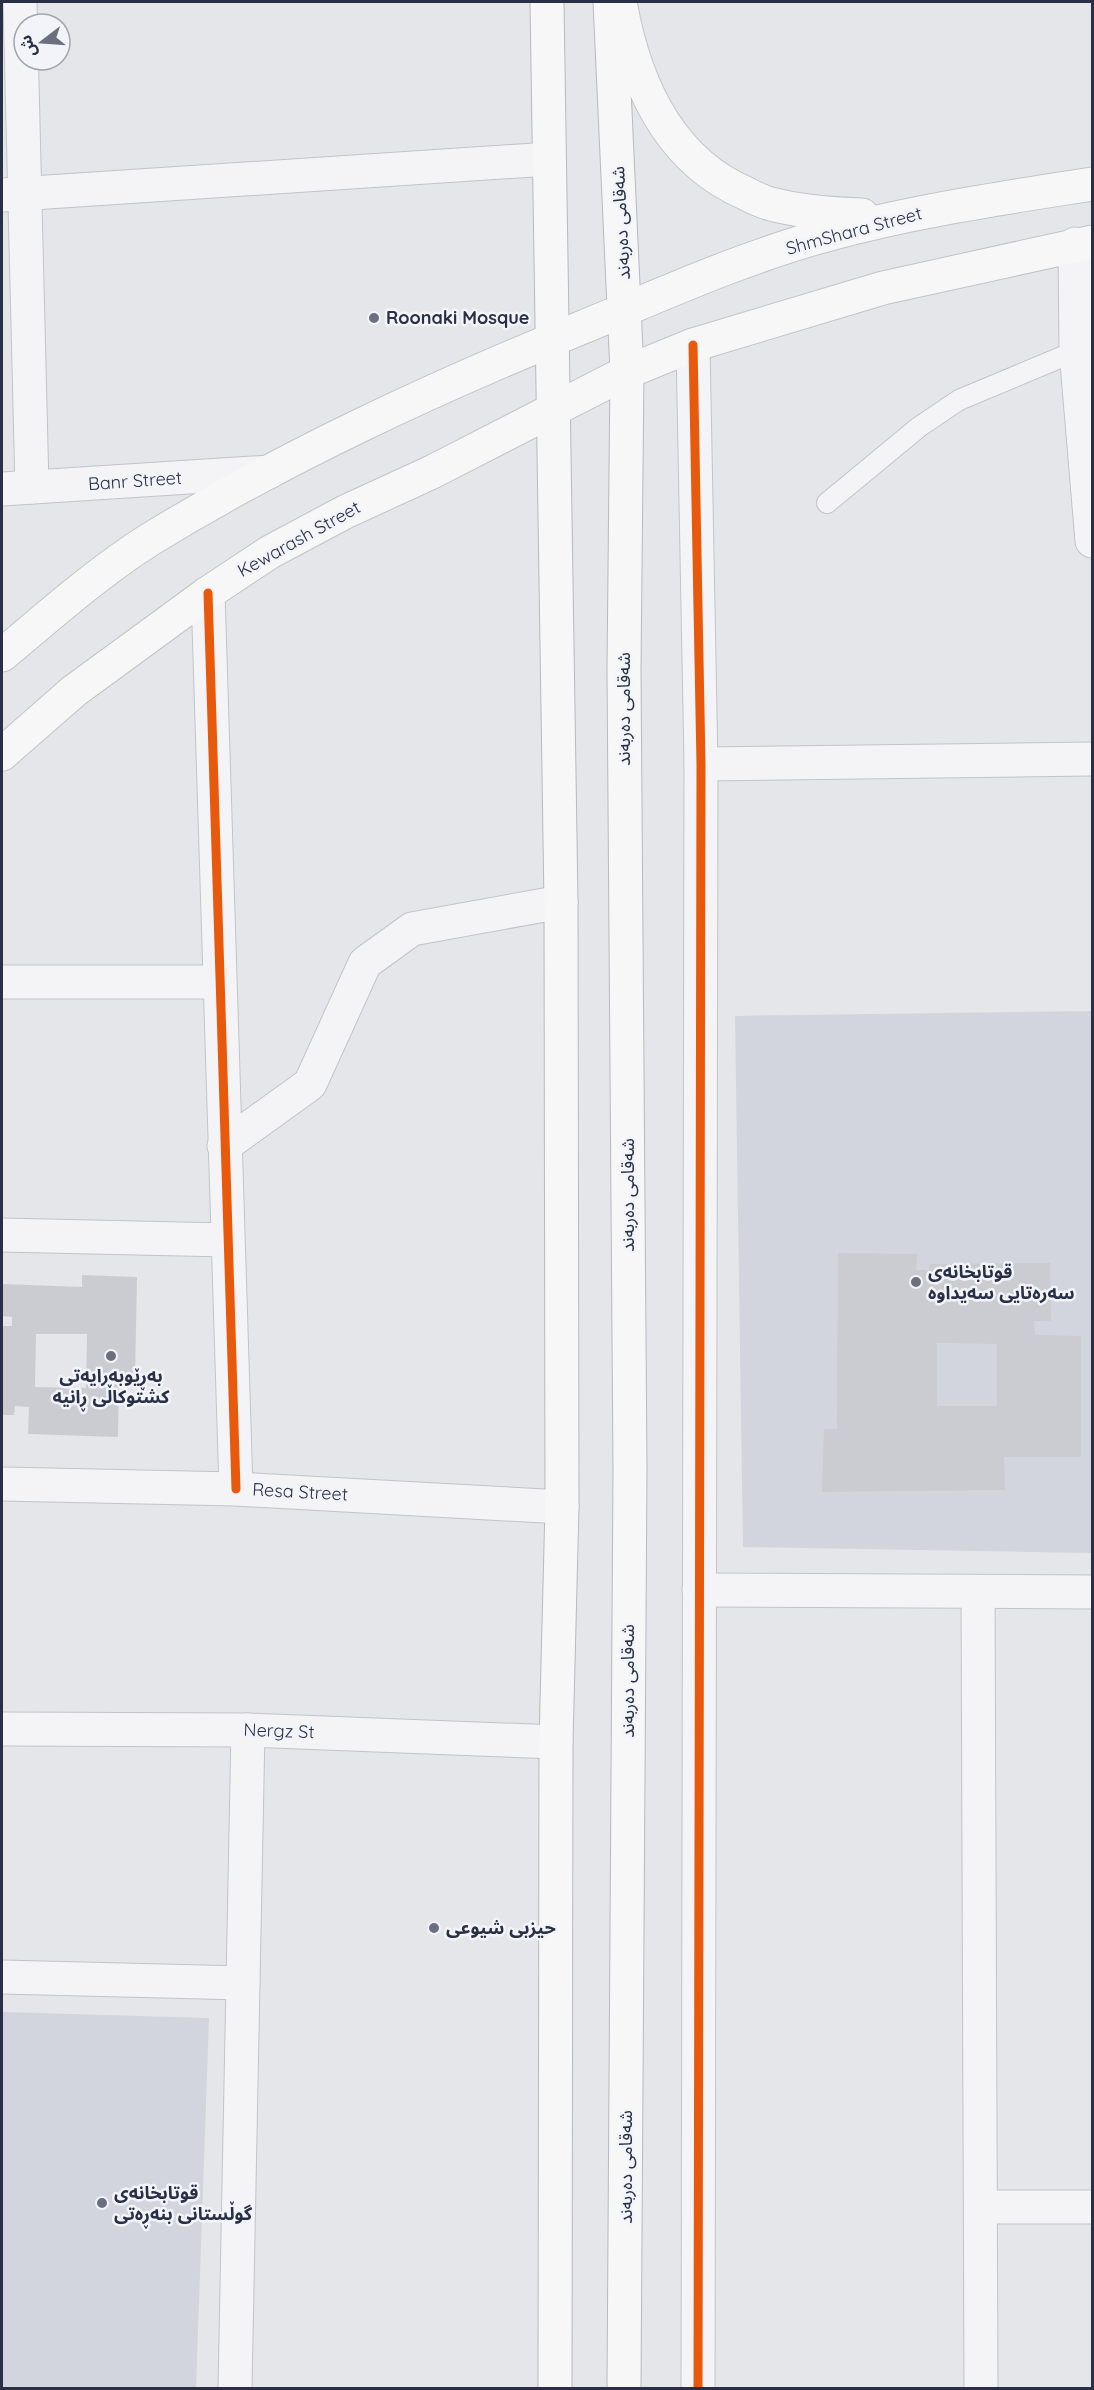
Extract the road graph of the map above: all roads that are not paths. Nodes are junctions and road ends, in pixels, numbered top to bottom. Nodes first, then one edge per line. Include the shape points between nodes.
1 (20, 2) edge
2 (547, 2) edge
3 (610, 2) edge
4 (620, 2) edge
5 (549, 159) junction
6 (1092, 184) edge
7 (13, 194) edge
8 (903, 216) junction
9 (1084, 243) edge
10 (625, 310) junction
11 (553, 339) junction
12 (693, 345) junction
13 (1076, 351) junction
14 (627, 372) junction
15 (554, 410) junction
16 (269, 472) junction
17 (17, 488) edge
18 (827, 503) dead end
19 (1092, 541) edge
20 (208, 593) junction
21 (2, 656) edge
22 (2, 754) edge
23 (1092, 759) edge
24 (701, 764) junction
25 (561, 902) junction
26 (2, 982) edge
27 (219, 982) junction
28 (224, 1146) junction
29 (2, 1235) edge
30 (227, 1240) junction
31 (2, 1484) edge
32 (236, 1489) junction
33 (562, 1506) junction
34 (699, 1590) junction
35 (978, 1592) junction
36 (1092, 1592) edge
37 (2, 1729) edge
38 (248, 1730) junction
39 (556, 1742) junction
40 (2, 1977) edge
41 (243, 1983) junction
42 (981, 2207) junction
43 (1092, 2207) edge
44 (235, 2388) edge
45 (555, 2388) edge
46 (624, 2388) edge
47 (698, 2388) edge
48 (981, 2388) edge

1 - 7 street
2 - 5 main road
3 - 10 main road, شەقامی دەربەند
4 - 8 main road via 635,64 651,104 699,166 731,187 768,203 818,213
5 - 7 street
5 - 11 main road
6 - 8 main road, ShmShara Street
7 - 17 street
8 - 10 main road, ShmShara Street via 823,236 729,267
9 - 12 main road via 883,288
9 - 13 street
10 - 11 main road
10 - 14 main road, شەقامی دەربەند
11 - 15 main road
11 - 16 main road via 418,398
12 - 14 main road
12 - 24 street
13 - 18 lane via 959,400 919,427
13 - 19 street
14 - 15 main road, Kewarash Street
14 - 46 main road, شەقامی دەربەند via 624,682 630,1470
15 - 20 main road, Kewarash Street via 345,512 270,552
15 - 25 main road
16 - 17 street, Banr Street
16 - 21 main road via 147,542
20 - 22 main road, Kewarash Street via 74,692
20 - 27 street
23 - 24 street
24 - 34 street
25 - 28 street via 412,928 364,963 310,1084
25 - 33 main road
26 - 27 street
27 - 28 street
28 - 30 street
29 - 30 street
30 - 32 street
31 - 32 street, Resa Street
32 - 33 street, Resa Street
33 - 39 main road
34 - 35 street
34 - 47 street
35 - 36 street
35 - 42 street
37 - 38 street, Nergz St
38 - 39 street, Nergz St
38 - 41 street
39 - 45 main road
40 - 41 street
41 - 44 street
42 - 43 street
42 - 48 street

